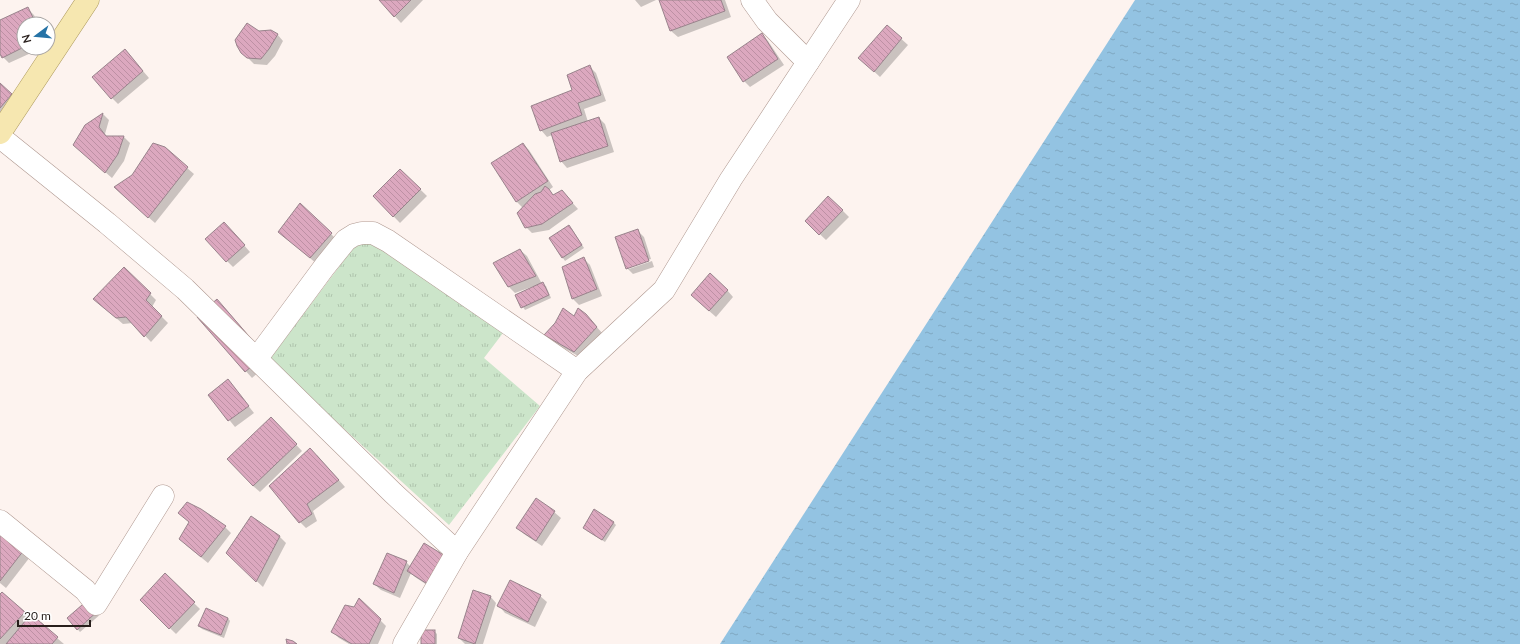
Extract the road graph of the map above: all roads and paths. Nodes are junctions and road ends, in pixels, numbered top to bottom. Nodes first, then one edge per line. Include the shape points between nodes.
1 (88, 0) edge
2 (752, 0) edge
3 (849, 0) edge
4 (808, 62) junction
5 (0, 133) edge
6 (0, 137) edge
7 (257, 358) junction
8 (577, 371) junction
9 (163, 496) dead end
10 (0, 521) edge
11 (457, 552) junction
12 (404, 644) edge

1 - 5 main road
2 - 4 street via 767,21
3 - 4 street
4 - 8 street via 731,179 664,290
6 - 7 street via 185,289
7 - 8 street via 346,240 362,232 388,241
7 - 11 street
8 - 11 street
9 - 10 street via 96,604 85,590
11 - 12 street

